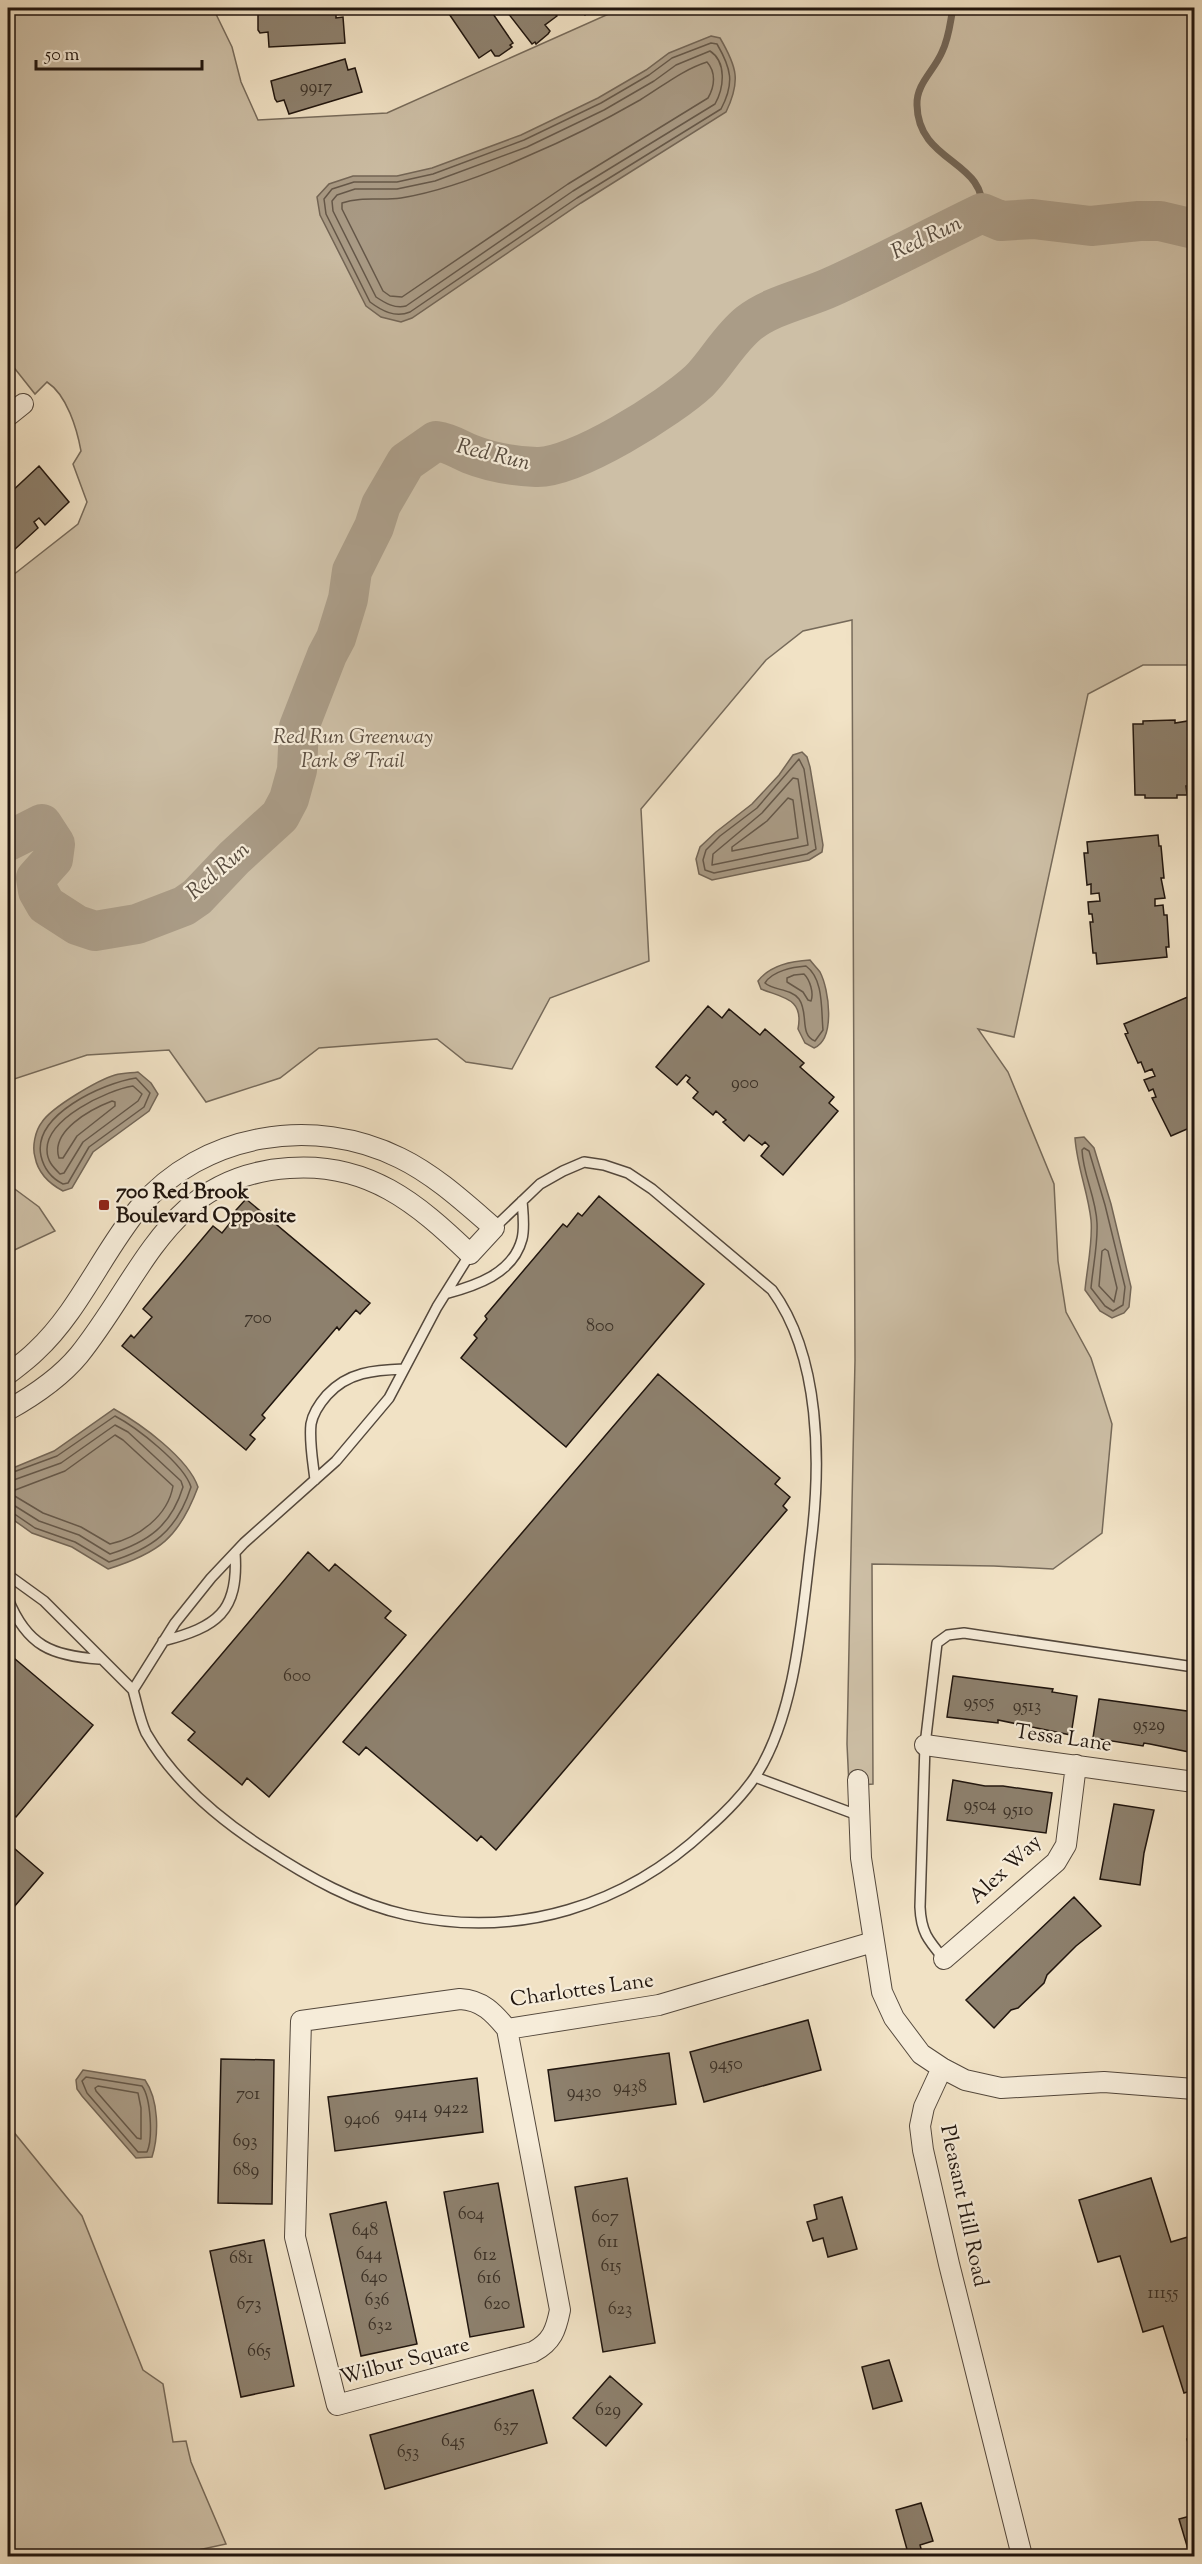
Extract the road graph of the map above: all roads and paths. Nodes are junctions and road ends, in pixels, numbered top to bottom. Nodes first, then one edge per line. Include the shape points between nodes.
1 (522, 1201) junction
2 (494, 1228) junction
3 (470, 1254) junction
4 (445, 1294) junction
5 (404, 1369) junction
6 (8, 1374) edge
7 (8, 1410) edge
8 (315, 1480) junction
9 (234, 1553) junction
10 (8, 1575) edge
11 (8, 1599) edge
12 (164, 1641) junction
13 (99, 1659) junction
14 (1194, 1667) edge
15 (133, 1690) junction
16 (925, 1745) junction
17 (1076, 1765) junction
18 (755, 1777) junction
19 (858, 1779) dead end
20 (1194, 1782) edge
21 (860, 1816) junction
22 (873, 1942) junction
23 (944, 1959) joint
24 (301, 2021) joint
25 (507, 2029) junction
26 (942, 2068) junction
27 (1194, 2089) edge
28 (1022, 2556) edge

1 - 2 lane
1 - 4 lane via 522,1241 508,1263 490,1279
1 - 18 lane via 540,1184 584,1162 628,1173 772,1290 786,1309 799,1341 810,1386 816,1503 787,1701
2 - 3 street
2 - 6 street via 430,1176 375,1146 304,1134 267,1137 231,1146 168,1181 141,1206 56,1330
3 - 4 lane
3 - 7 street via 411,1201 364,1178 309,1166 242,1176 214,1189 180,1215 146,1253 78,1356 54,1379
4 - 5 lane
5 - 8 lane via 389,1398 366,1427
5 - 8 lane via 354,1375 320,1402 312,1422
8 - 9 lane
9 - 12 lane
9 - 12 lane via 234,1593 223,1612 206,1627
10 - 13 lane via 44,1601
11 - 13 lane via 15,1618 32,1638 53,1652
12 - 15 lane
13 - 15 lane
14 - 16 lane via 964,1633 948,1635 937,1643
15 - 18 lane via 145,1731 176,1774 236,1829 339,1892 408,1916 459,1922 515,1921 608,1897 652,1873 688,1846 723,1815
16 - 17 street, Tessa Lane
16 - 23 lane via 921,1925
17 - 20 street, Tessa Lane
17 - 23 street, Alex Way via 1066,1845 1056,1862
18 - 21 lane
19 - 21 street
21 - 22 street via 861,1858
22 - 25 street, Charlottes Lane via 659,2006
22 - 26 street via 882,1992 894,2018 921,2054
24 - 25 street, Charlottes Lane via 460,1999 484,2006
24 - 25 street, Wilbur Square via 295,2237 337,2405 533,2352 554,2335 560,2310
26 - 27 street via 965,2080 1001,2088 1104,2082
26 - 28 street, Pleasant Hill Road via 924,2108 920,2126 923,2150

